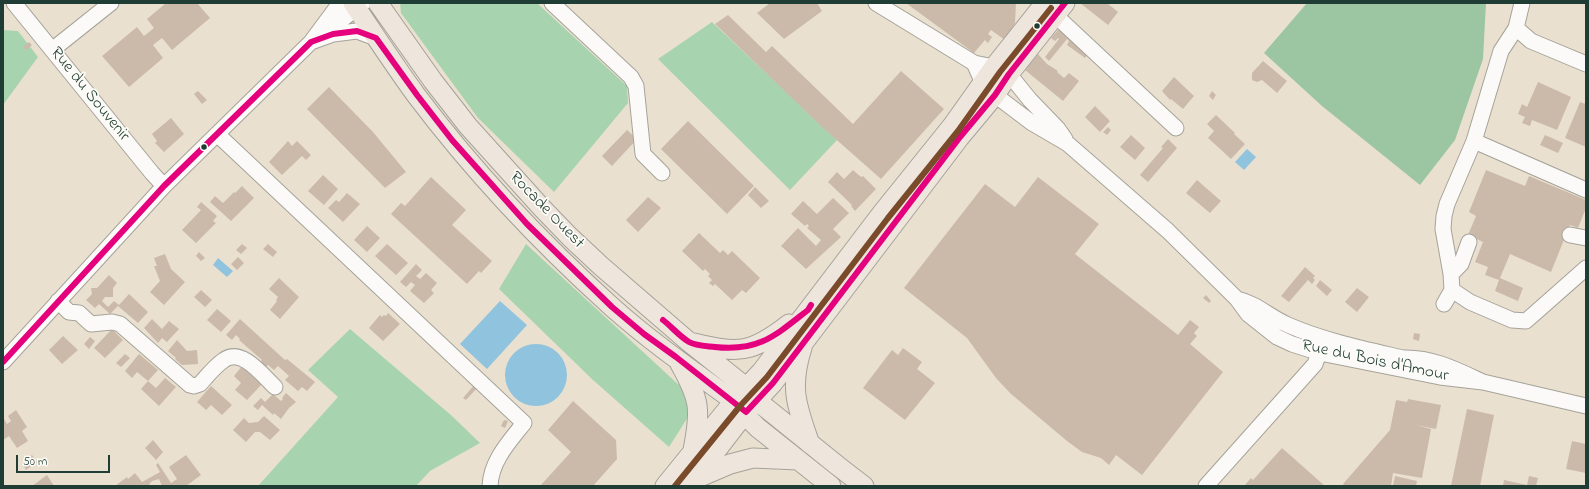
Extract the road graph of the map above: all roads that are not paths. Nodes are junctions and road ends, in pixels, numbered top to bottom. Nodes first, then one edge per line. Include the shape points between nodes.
1 (14, 3) edge
2 (111, 3) edge
3 (378, 3) edge
4 (552, 3) edge
5 (876, 3) edge
6 (1522, 3) edge
7 (353, 5) edge
8 (1055, 7) edge
9 (1516, 28) junction
10 (376, 38) junction
11 (311, 42) junction
12 (52, 50) junction
13 (974, 64) junction
14 (1586, 64) edge
15 (1002, 71) junction
16 (989, 89) junction
17 (1176, 128) dead end
18 (217, 134) junction
19 (1474, 141) junction
20 (1068, 144) junction
21 (662, 173) dead end
22 (164, 186) junction
23 (1586, 190) edge
24 (1570, 235) dead end
25 (1586, 238) edge
26 (1469, 242) dead end
27 (1586, 268) edge
28 (1451, 274) junction
29 (1452, 290) junction
30 (1237, 299) junction
31 (58, 301) junction
32 (1444, 304) dead end
33 (808, 310) junction
34 (1324, 338) junction
35 (806, 339) junction
36 (689, 342) junction
37 (1320, 353) junction
38 (676, 357) junction
39 (3, 362) edge
40 (1483, 382) junction
41 (275, 387) dead end
42 (746, 400) junction
43 (1586, 406) edge
44 (810, 444) junction
45 (693, 452) junction
46 (798, 460) junction
47 (692, 483) edge
48 (490, 486) edge
49 (665, 486) edge
50 (831, 486) edge
51 (864, 486) edge
52 (1206, 486) edge

1 - 12 street, Rue du Souvenir
2 - 12 street
3 - 36 main road, Rocade Ouest via 433,81 501,164 601,266
4 - 21 street via 631,77 636,86 643,154
5 - 13 street
6 - 9 street
7 - 10 main road, Rocade Ouest
7 - 11 street via 330,30
8 - 15 main road
8 - 17 street
9 - 14 street via 1531,41
9 - 19 street via 1501,51
10 - 11 street via 357,31 333,34
10 - 38 main road, Rocade Ouest via 452,140 527,224 612,307
11 - 18 street
12 - 22 street, Rue du Souvenir
13 - 15 street
13 - 16 street
15 - 16 main road
15 - 20 street, Rue du Bois d'Amour via 1058,128
16 - 20 street, Rue du Bois d'Amour via 1032,123
16 - 33 main road via 952,126
16 - 35 main road via 962,134
18 - 22 street
18 - 48 street via 524,423 497,461
19 - 23 street
19 - 28 street via 1444,216 1443,229
20 - 30 street, Rue du Bois d'Amour via 1168,231
22 - 31 street
24 - 25 street
26 - 28 street via 1461,264
27 - 29 street via 1526,321 1512,320 1470,302
28 - 29 street
29 - 32 street
30 - 34 street, Rue du Bois d'Amour via 1287,325
30 - 37 street, Rue du Bois d'Amour via 1248,314 1277,337
31 - 39 street
31 - 41 street via 69,312 79,313 91,324 120,324 190,385 200,384 223,360 235,356 246,360
33 - 36 main road via 769,340 750,348 727,349
33 - 42 main road via 761,372
34 - 37 street
34 - 40 street, Rue du Bois d'Amour via 1403,358 1438,362
35 - 42 main road via 773,382
35 - 44 main road via 797,365 796,393 798,410
36 - 42 main road, Rocade Ouest
37 - 40 street, Rue du Bois d'Amour via 1440,377
37 - 52 street via 1315,364
38 - 42 main road, Rocade Ouest
38 - 45 main road via 691,384 697,402 698,422
40 - 43 street, Rue du Bois d'Amour
42 - 44 main road
42 - 45 main road
42 - 46 main road via 750,420
42 - 47 main road
44 - 51 main road
45 - 49 main road
46 - 47 main road via 753,458 730,464
46 - 50 main road

